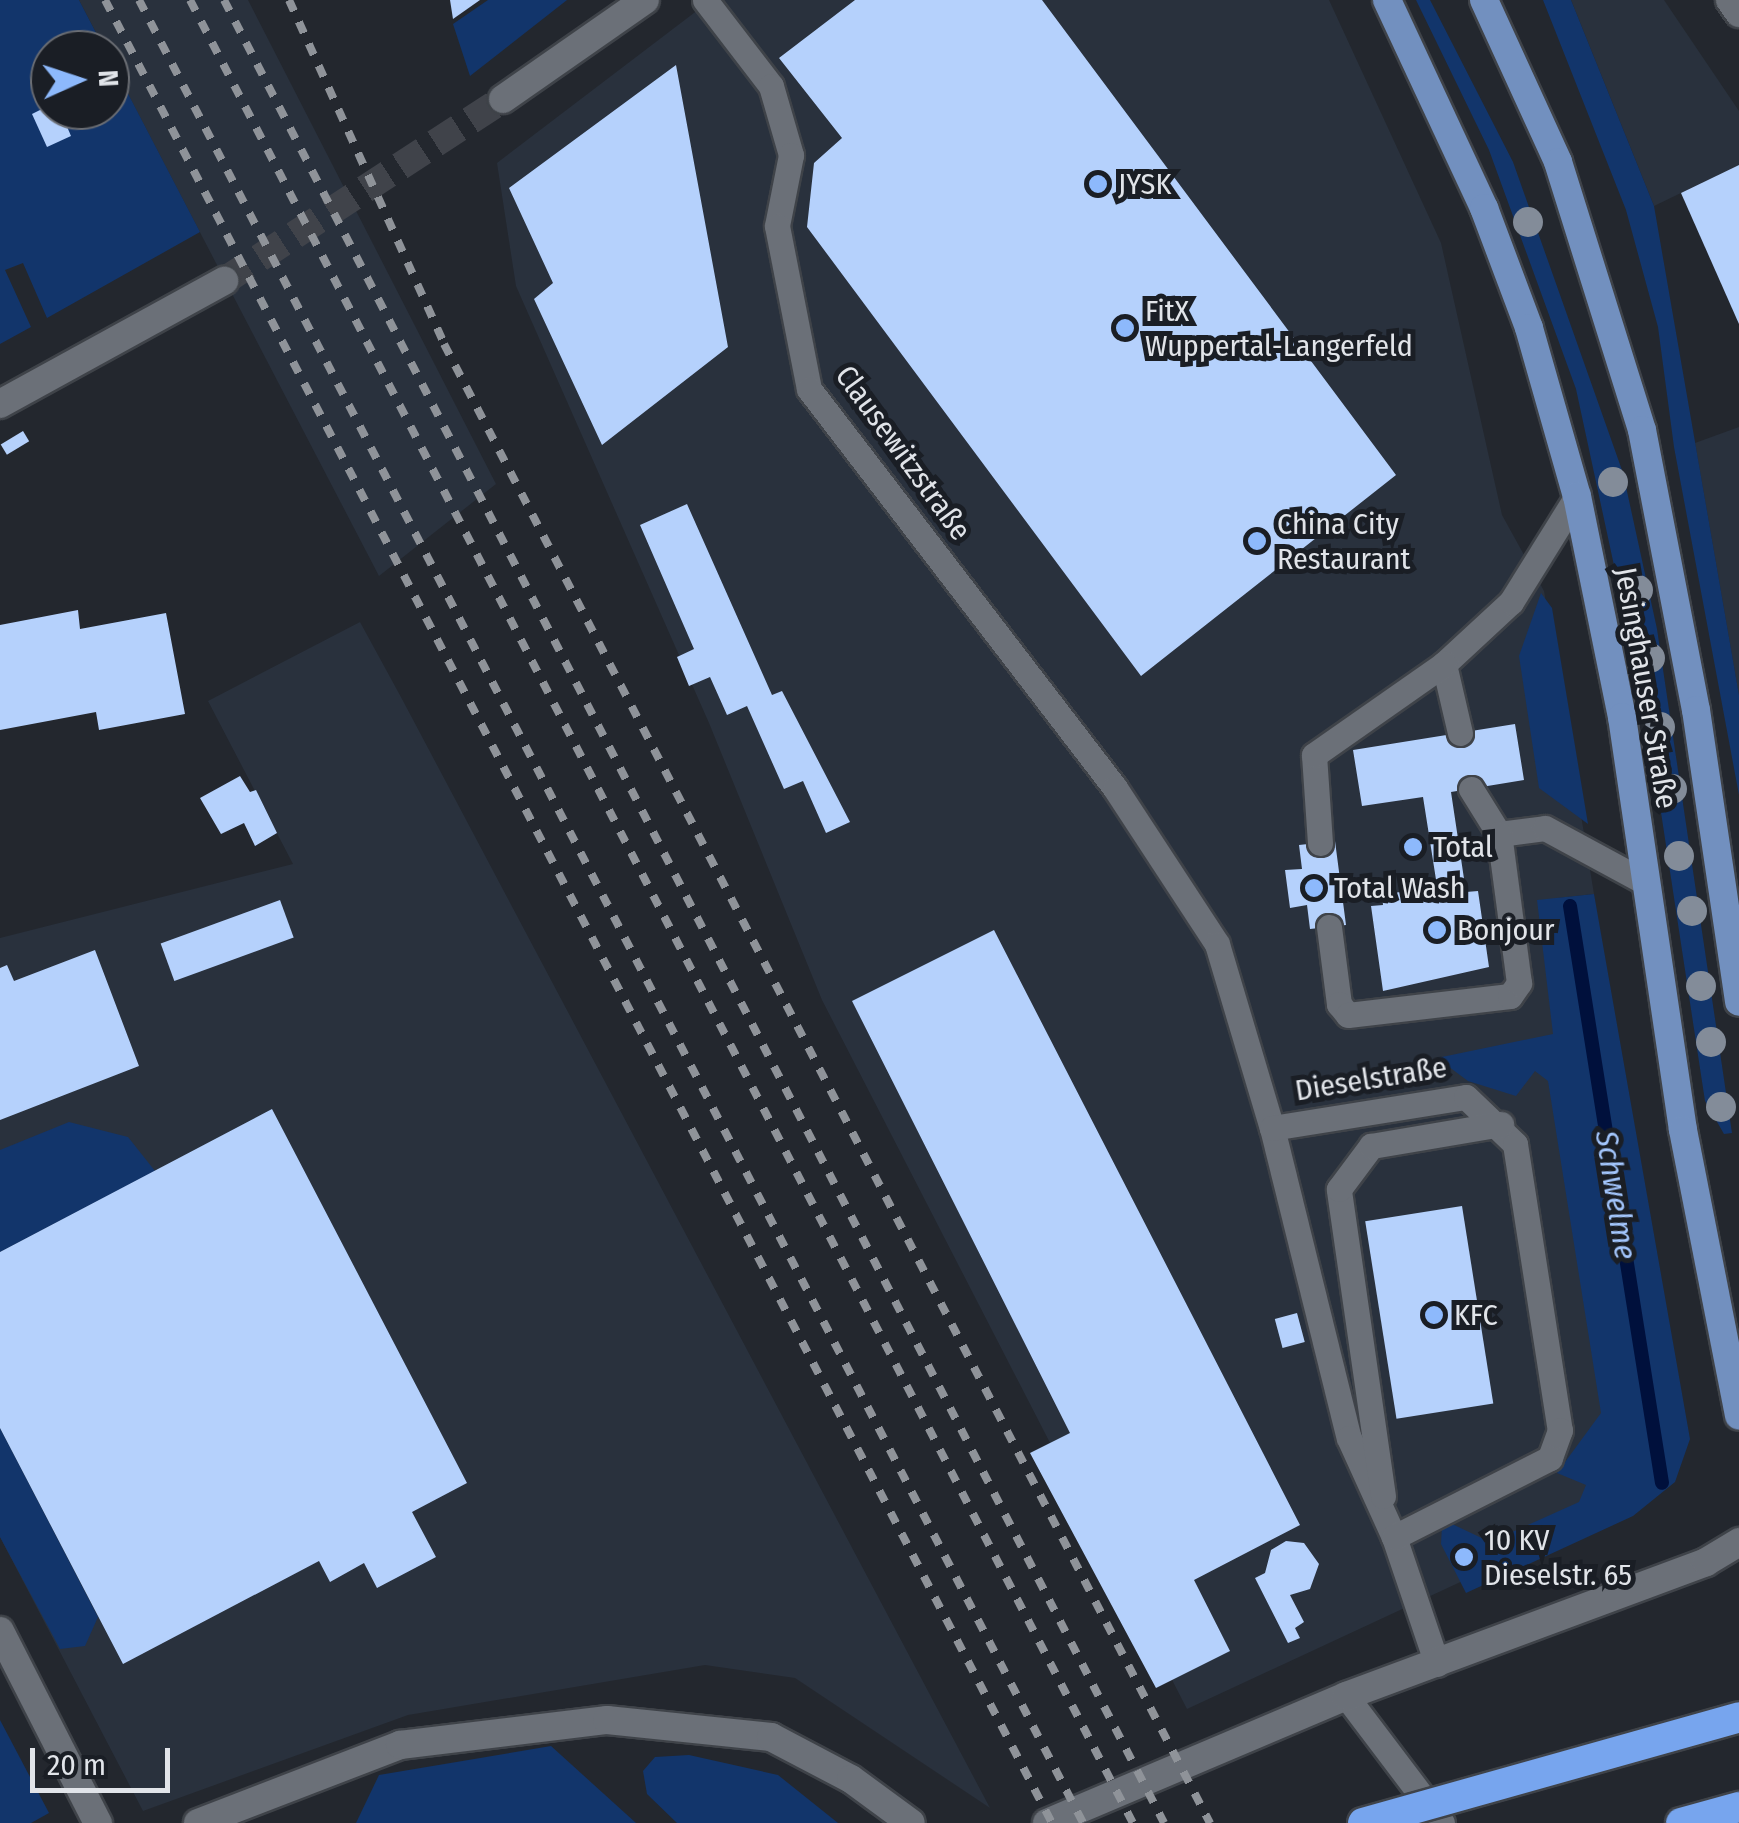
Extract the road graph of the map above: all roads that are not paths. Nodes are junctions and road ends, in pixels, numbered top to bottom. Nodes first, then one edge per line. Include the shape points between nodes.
1 (645, 0) edge
2 (705, 0) edge
3 (1388, 0) edge
4 (1484, 0) edge
5 (1730, 0) edge
6 (1739, 13) edge
7 (503, 99) tunnel mouth
8 (224, 282) tunnel mouth
9 (0, 404) edge
10 (1578, 496) junction
11 (1444, 664) junction
12 (1460, 733) dead end
13 (1472, 788) dead end
14 (1499, 834) junction
15 (1320, 843) dead end
16 (1645, 882) junction
17 (1329, 927) dead end
18 (1734, 944) edge
19 (1739, 1002) edge
20 (1501, 1124) junction
21 (1272, 1128) junction
22 (1739, 1416) edge
23 (1390, 1526) junction
24 (1739, 1542) edge
25 (0, 1631) edge
26 (1437, 1664) junction
27 (1346, 1696) junction
28 (1739, 1717) edge
29 (1739, 1807) edge
30 (98, 1823) edge
31 (198, 1823) edge
32 (910, 1823) edge
33 (1047, 1823) edge
34 (1363, 1823) edge
35 (1442, 1823) edge
36 (1681, 1823) edge

1 - 7 street
2 - 21 lane, Clausewitzstraße via 772,86 792,155 776,226 809,389 1114,788 1217,944
3 - 10 main road, Jesinghauser Straße via 1484,208 1529,328
4 - 18 main road, Jesinghauser Straße via 1558,162 1642,430
5 - 6 street
8 - 9 street
10 - 11 lane via 1511,602
10 - 16 main road, Jesinghauser Straße via 1622,717
11 - 12 lane
11 - 15 lane via 1314,755
13 - 14 lane
14 - 16 lane via 1545,828
14 - 17 lane via 1519,983 1510,996 1348,1015 1339,1004
16 - 22 main road, Jesinghauser Straße via 1683,1130
18 - 19 main road, Jesinghauser Straße
20 - 21 lane, Dieselstraße via 1466,1097
20 - 23 lane via 1515,1144 1560,1430 1550,1458
20 - 23 lane via 1371,1146 1339,1190
21 - 23 lane, Dieselstraße via 1349,1438
23 - 26 lane, Dieselstraße
24 - 26 street via 1706,1562
25 - 30 street
26 - 27 street
27 - 33 street
27 - 35 lane
28 - 34 highway, bridge
29 - 36 highway
31 - 32 street via 400,1745 607,1720 771,1738 851,1778

